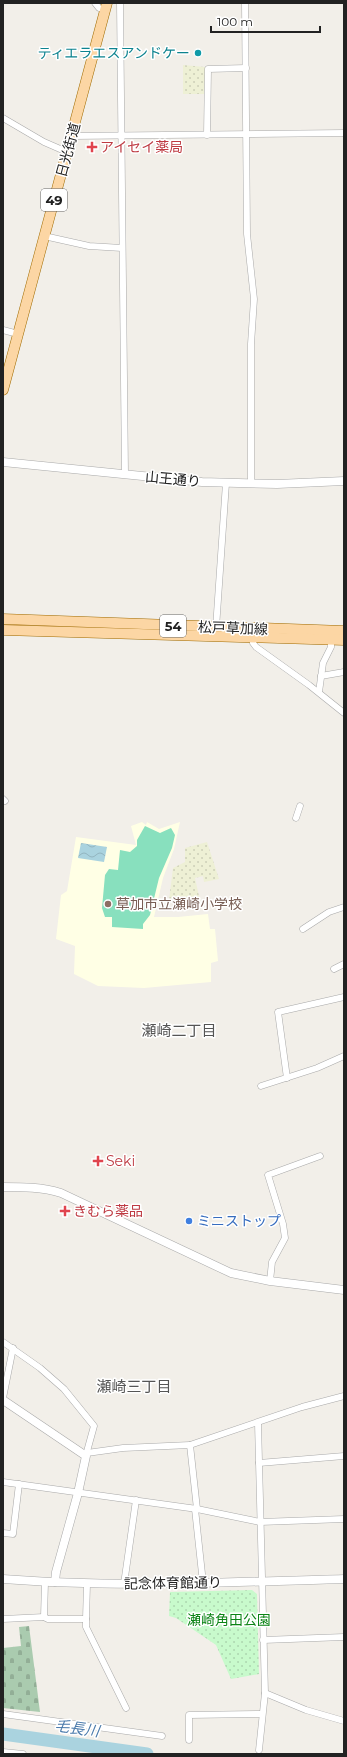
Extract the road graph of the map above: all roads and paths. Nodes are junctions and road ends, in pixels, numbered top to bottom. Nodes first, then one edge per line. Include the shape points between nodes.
1 (94, 3) edge
2 (120, 3) edge
3 (245, 3) edge
4 (106, 7) edge
5 (246, 68) junction
6 (3, 118) edge
7 (344, 133) edge
8 (247, 134) junction
9 (207, 135) junction
10 (72, 136) junction
11 (122, 136) junction
12 (67, 152) junction
13 (44, 236) junction
14 (122, 248) junction
15 (3, 330) edge
16 (18, 334) junction
17 (3, 390) edge
18 (3, 462) edge
19 (125, 474) junction
20 (344, 481) edge
21 (226, 483) junction
22 (251, 483) junction
23 (3, 620) edge
24 (3, 630) edge
25 (216, 631) junction
26 (344, 632) edge
27 (252, 633) junction
28 (331, 640) junction
29 (344, 640) edge
30 (344, 672) edge
31 (321, 676) junction
32 (319, 692) junction
33 (344, 713) edge
34 (300, 806) dead end
35 (296, 818) dead end
36 (344, 907) edge
37 (303, 929) dead end
38 (344, 964) edge
39 (334, 969) dead end
40 (344, 997) edge
41 (344, 1056) edge
42 (287, 1078) junction
43 (261, 1086) dead end
44 (320, 1156) dead end
45 (3, 1187) edge
46 (270, 1281) junction
47 (344, 1290) edge
48 (3, 1342) edge
49 (13, 1348) junction
50 (344, 1396) edge
51 (3, 1399) edge
52 (258, 1423) junction
53 (190, 1445) junction
54 (86, 1455) junction
55 (344, 1456) edge
56 (259, 1463) junction
57 (3, 1482) edge
58 (19, 1484) junction
59 (78, 1492) junction
60 (136, 1500) junction
61 (196, 1509) junction
62 (344, 1519) edge
63 (260, 1522) junction
64 (3, 1533) edge
65 (344, 1578) edge
66 (3, 1579) edge
67 (262, 1581) junction
68 (45, 1582) junction
69 (55, 1582) junction
70 (203, 1583) junction
71 (87, 1584) junction
72 (124, 1584) junction
73 (44, 1617) junction
74 (3, 1619) edge
75 (86, 1619) junction
76 (344, 1637) edge
77 (263, 1640) junction
78 (265, 1693) junction
79 (126, 1708) dead end
80 (3, 1714) edge
81 (262, 1714) junction
82 (344, 1721) edge
83 (162, 1736) dead end
84 (189, 1740) dead end
85 (259, 1750) dead end
86 (3, 1752) edge
87 (23, 1754) edge

1 - 4 street via 99,8
2 - 11 street
3 - 5 street
4 - 10 main road, 日光街道 / 49
5 - 8 street
5 - 9 street via 208,69
6 - 12 street
7 - 8 street
8 - 9 street
8 - 22 street via 247,234 254,299 251,351
9 - 11 street
10 - 11 street
10 - 12 main road, 日光街道 / 49
11 - 14 street
12 - 13 main road, 日光街道 / 49
13 - 14 street via 89,246
13 - 16 main road, 日光街道 / 49
14 - 19 street
15 - 16 street
16 - 17 main road, 日光街道 / 49
18 - 19 street, 山王通り
19 - 21 street, 山王通り
20 - 22 street, 山王通り
21 - 22 street, 山王通り
21 - 25 street
23 - 25 main road, 松戸草加線 / 54
24 - 25 main road, 松戸草加線 / 54
25 - 27 main road, 松戸草加線 / 54
26 - 27 main road, 松戸草加線 / 54
27 - 28 main road, 松戸草加線 / 54
27 - 32 street via 256,647
28 - 29 main road, 松戸草加線 / 54
28 - 31 street
30 - 31 street
31 - 32 street
32 - 33 street
34 - 35 street
36 - 37 street via 329,912
38 - 39 street
40 - 42 street via 278,1012
41 - 42 street
42 - 43 street
44 - 46 street via 268,1175 285,1238 272,1262
45 - 46 street via 29,1187 61,1193 231,1273
46 - 47 street
48 - 49 street
49 - 51 street
49 - 54 street via 64,1389 94,1426
50 - 52 street via 302,1407
51 - 54 street
52 - 53 street
52 - 56 street
53 - 54 street via 123,1448
53 - 61 street
54 - 59 street
55 - 56 street
56 - 63 street
57 - 58 street
58 - 59 street
58 - 64 street via 13,1534
59 - 60 street
59 - 69 street
60 - 61 street
60 - 72 street
61 - 63 street
61 - 70 street
62 - 63 street
63 - 67 street
65 - 67 street, 記念体育館通り
66 - 68 street, 記念体育館通り
67 - 70 street, 記念体育館通り
67 - 77 street
68 - 69 street, 記念体育館通り
68 - 73 street
69 - 71 street, 記念体育館通り
70 - 72 street, 記念体育館通り
71 - 72 street, 記念体育館通り
71 - 75 street
73 - 74 street
73 - 75 street
75 - 79 street via 86,1627
76 - 77 street
77 - 78 street
78 - 81 street
78 - 82 street
80 - 83 street
81 - 84 street via 190,1715
81 - 85 street
86 - 87 street

